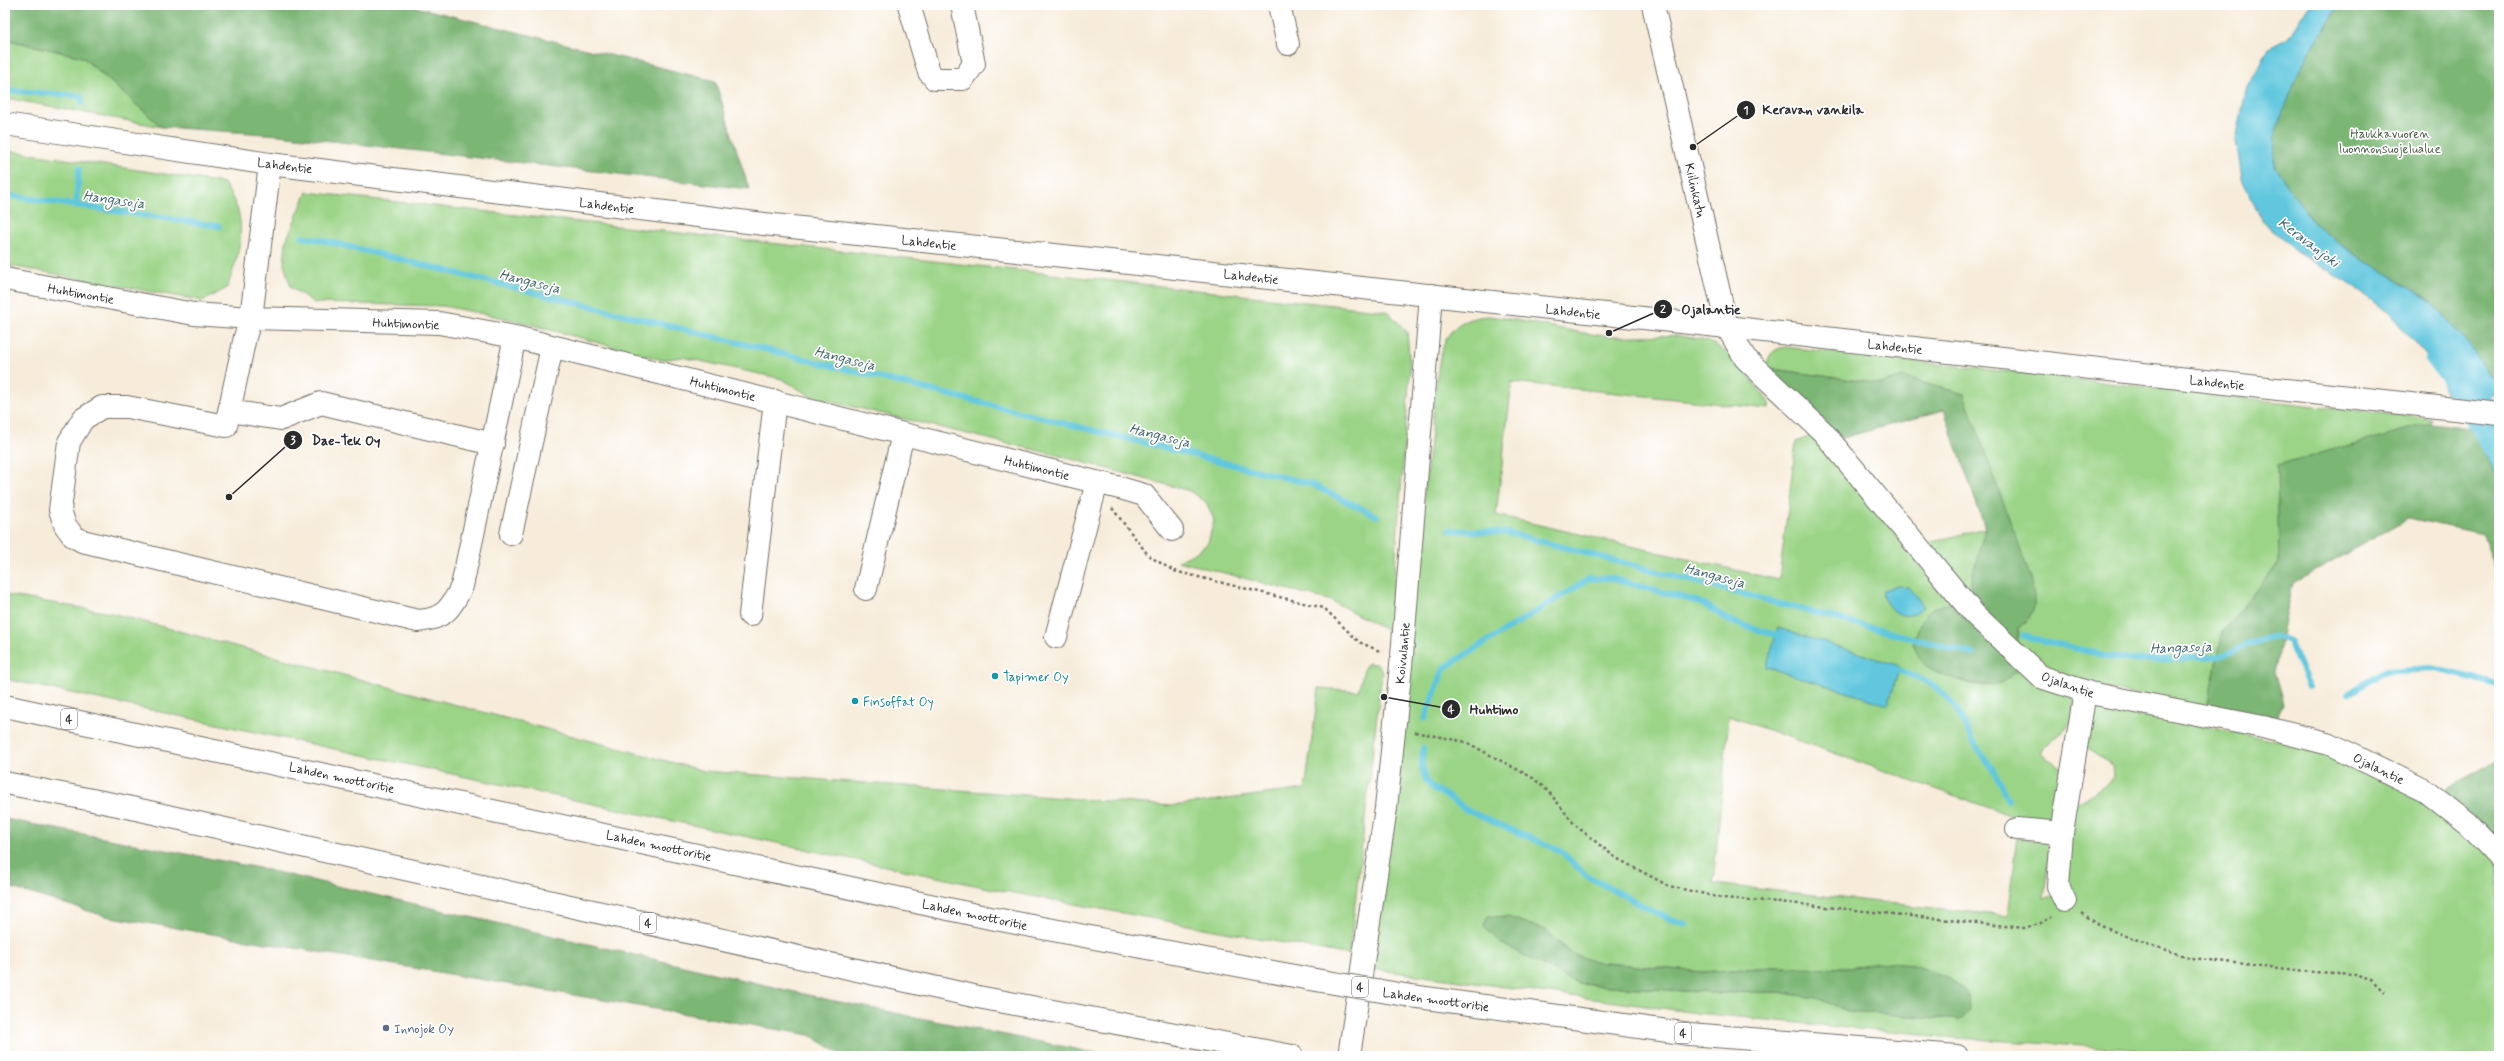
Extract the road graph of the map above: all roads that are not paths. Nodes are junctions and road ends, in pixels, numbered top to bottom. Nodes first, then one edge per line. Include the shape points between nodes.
1 (909, 5) edge
2 (962, 5) edge
3 (1279, 5) edge
4 (1653, 5) edge
5 (1288, 44) dead end
6 (5, 124) edge
7 (270, 164) junction
8 (5, 280) edge
9 (1431, 295) junction
10 (252, 318) junction
11 (1727, 327) junction
12 (516, 337) junction
13 (552, 347) junction
14 (775, 401) junction
15 (229, 411) junction
16 (2499, 414) edge
17 (903, 434) junction
18 (493, 444) junction
19 (1094, 492) junction
20 (1172, 530) dead end
21 (511, 534) dead end
22 (866, 589) dead end
23 (750, 615) dead end
24 (1056, 637) dead end
25 (2085, 692) junction
26 (5, 706) edge
27 (5, 784) edge
28 (2017, 829) dead end
29 (2062, 833) junction
30 (2499, 857) edge
31 (2065, 901) road end
32 (1292, 1056) edge
33 (1349, 1056) edge
34 (1957, 1056) edge

1 - 2 main road via 929,72 935,79 947,80 963,79 974,64
3 - 5 main road
4 - 11 main road, Kiilinkatu
6 - 7 main road, Lahdentie
7 - 9 main road, Lahdentie via 772,225
7 - 10 main road
8 - 10 main road, Huhtimontie via 194,314
9 - 11 main road, Lahdentie
9 - 33 main road, Koivulantie via 1402,656 1386,808
10 - 12 main road, Huhtimontie via 439,324
10 - 15 main road via 245,337
11 - 16 main road, Lahdentie
11 - 25 main road, Ojalantie via 1745,358 1823,432 1974,614 2041,677
12 - 13 main road, Huhtimontie
12 - 18 main road
13 - 14 main road, Huhtimontie
13 - 21 main road
14 - 17 main road, Huhtimontie
14 - 23 main road
15 - 18 main road via 281,419 321,403
15 - 18 main road via 226,426 127,407 102,408 83,419 69,442 60,510 64,525 73,536 82,541 418,620 433,620 453,605 462,586
17 - 19 main road, Huhtimontie
17 - 22 main road
19 - 20 main road, Huhtimontie via 1144,495
19 - 24 main road
25 - 29 main road
25 - 30 main road, Ojalantie via 2263,727 2330,744 2426,792 2468,824
26 - 34 main road, Lahden moottoritie / 4, bridge via 982,916 1310,979 1411,996 1690,1034
27 - 32 main road, 4 via 118,805 978,997
28 - 29 main road
29 - 31 main road via 2058,886

